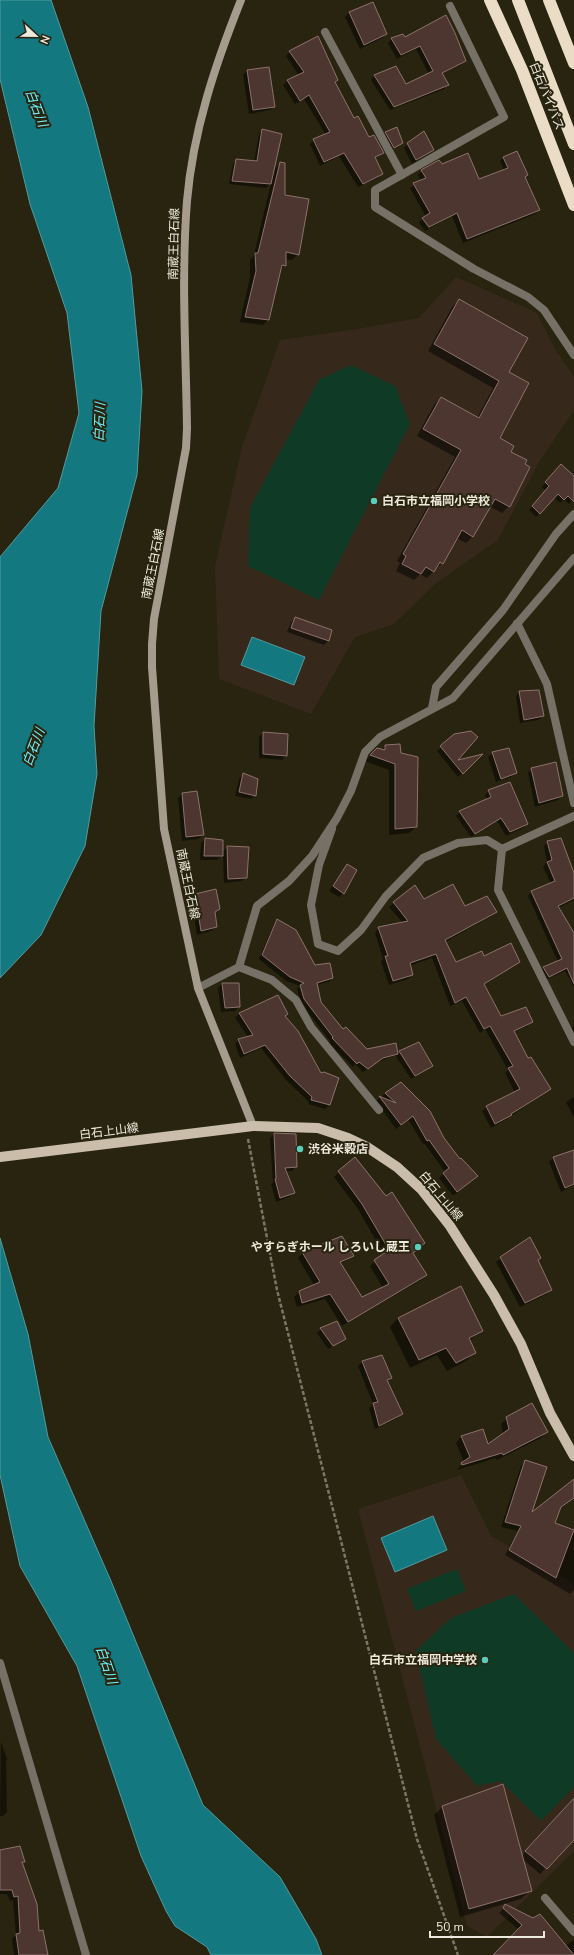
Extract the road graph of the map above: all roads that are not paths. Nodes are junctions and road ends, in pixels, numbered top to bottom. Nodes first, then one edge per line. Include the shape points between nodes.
1 (241, 0) edge
2 (490, 0) edge
3 (518, 0) edge
4 (549, 0) edge
5 (450, 6) dead end
6 (324, 32) dead end
7 (574, 63) edge
8 (574, 144) edge
9 (402, 175) junction
10 (574, 205) edge
11 (574, 355) edge
12 (574, 514) edge
13 (574, 558) edge
14 (517, 623) junction
15 (432, 708) junction
16 (573, 799) edge
17 (574, 816) edge
18 (334, 821) junction
19 (502, 849) junction
20 (239, 967) junction
21 (198, 988) junction
22 (574, 1042) edge
23 (379, 1110) dead end
24 (247, 1127) junction
25 (0, 1157) edge
26 (574, 1456) edge
27 (0, 1663) edge
28 (545, 1898) dead end
29 (574, 1932) edge
30 (86, 1955) edge

1 - 21 main road, 南蔵王白石線 via 204,103 188,193 185,257 186,448 154,619 152,644 164,829
2 - 10 highway, 白石バイパス via 522,70
3 - 8 highway, 白石バイパス
4 - 7 highway
5 - 9 street via 504,117
6 - 9 street
9 - 11 street via 375,190 374,207 474,269 528,297 544,310
12 - 15 street via 556,534 503,610 436,687
13 - 14 street
14 - 15 street via 453,698
14 - 16 street via 547,684
15 - 18 street via 380,737 365,752 351,791
17 - 19 street
18 - 19 street via 319,865 311,905 318,944 338,951 361,930 386,896 423,858 465,842 487,840
18 - 20 street via 312,856 289,881 257,906
19 - 22 street via 498,890
20 - 21 street
20 - 23 street via 272,980 296,1000 311,1027
21 - 24 main road, 南蔵王白石線
24 - 25 main road, 白石上山線
24 - 26 main road, 白石上山線 via 318,1128 348,1138 397,1167 421,1189 450,1226 494,1295 521,1344 550,1413
27 - 30 street
28 - 29 street

